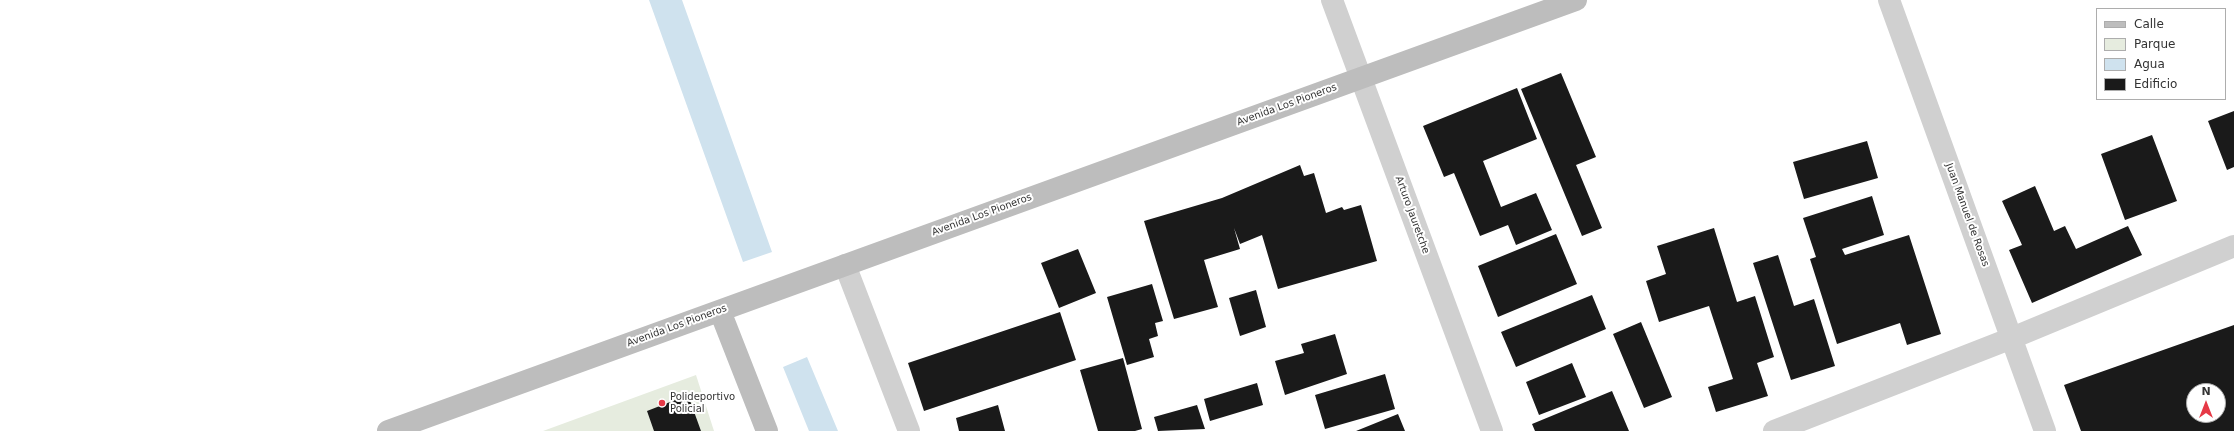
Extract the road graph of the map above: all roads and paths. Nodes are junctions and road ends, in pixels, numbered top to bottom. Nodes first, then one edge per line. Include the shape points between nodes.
1 (1332, 0) edge
2 (1576, 0) edge
3 (1890, 0) edge
4 (1361, 78) junction
5 (2234, 246) edge
6 (845, 265) junction
7 (720, 311) junction
8 (2012, 338) junction
9 (388, 431) edge
10 (767, 431) edge
11 (909, 431) edge
12 (1492, 431) edge
13 (1774, 431) edge
14 (2045, 431) edge

1 - 4 street, Arturo Jauretche
2 - 4 main road, Avenida Los Pioneros
3 - 8 street, Juan Manuel de Rosas
4 - 6 main road, Avenida Los Pioneros
4 - 12 street, Arturo Jauretche
5 - 8 street
6 - 7 main road, Avenida Los Pioneros
6 - 11 street
7 - 9 main road, Avenida Los Pioneros
7 - 10 main road
8 - 13 street
8 - 14 street, Juan Manuel de Rosas

